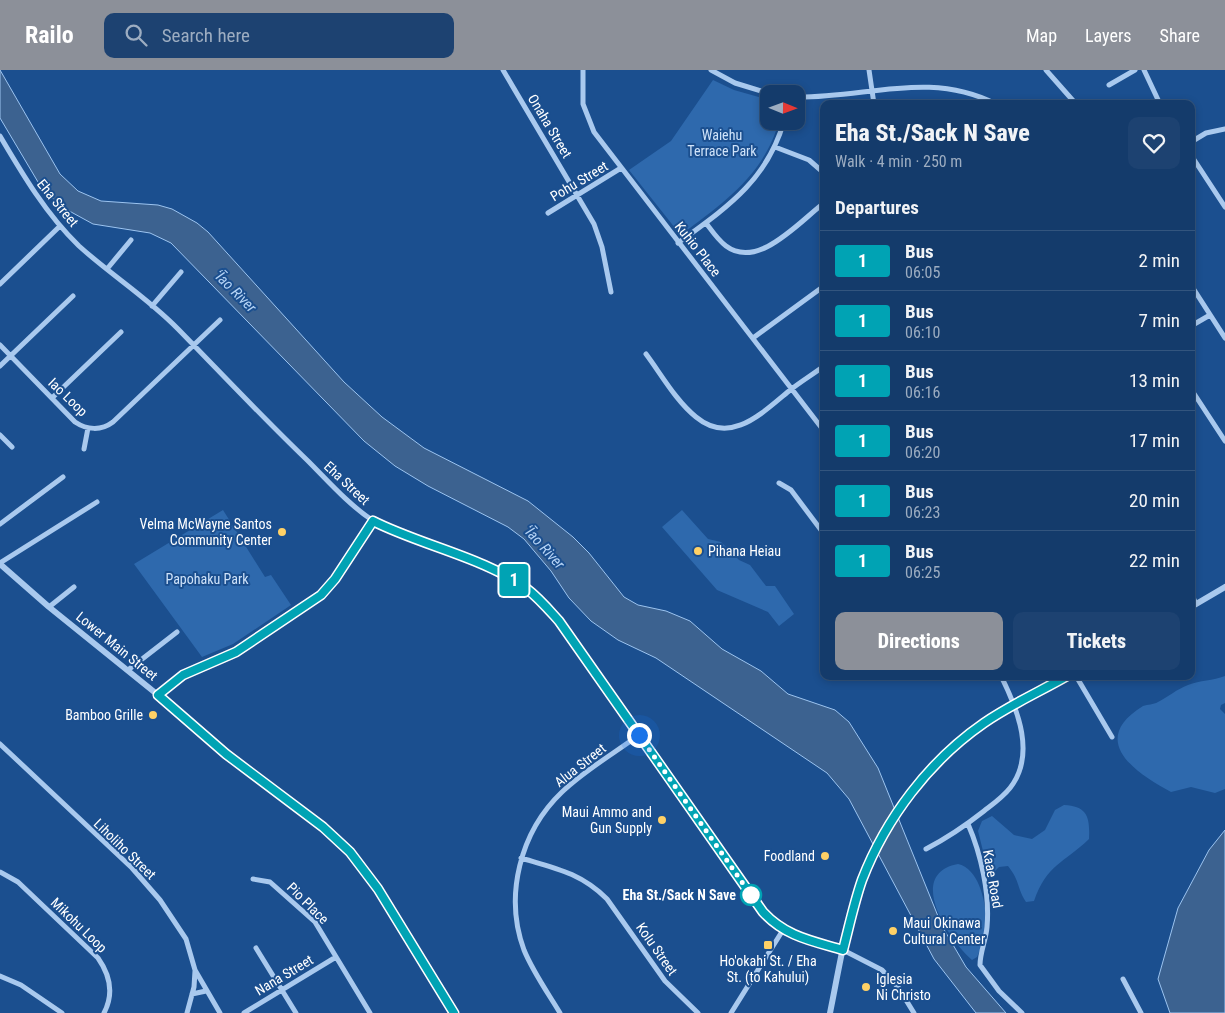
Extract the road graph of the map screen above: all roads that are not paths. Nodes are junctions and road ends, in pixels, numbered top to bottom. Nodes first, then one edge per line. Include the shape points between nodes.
1 (503, 70) edge
2 (583, 70) edge
3 (711, 70) edge
4 (869, 70) edge
5 (1046, 70) edge
6 (1135, 70) edge
7 (1144, 70) edge
8 (1109, 84) dead end
9 (872, 88) junction
10 (760, 91) edge
11 (805, 97) edge
12 (874, 100) edge
13 (989, 100) edge
14 (1072, 100) edge
15 (1158, 100) edge
16 (781, 130) edge
17 (1225, 130) edge
18 (0, 136) edge
19 (1195, 140) edge
20 (775, 146) junction
21 (1195, 161) edge
22 (621, 168) junction
23 (820, 170) edge
24 (578, 194) junction
25 (820, 206) edge
26 (1225, 207) edge
27 (548, 213) dead end
28 (706, 223) junction
29 (60, 226) junction
30 (131, 240) dead end
31 (678, 243) junction
32 (107, 269) junction
33 (181, 272) dead end
34 (0, 284) edge
35 (820, 289) edge
36 (1195, 291) edge
37 (611, 292) dead end
38 (73, 296) dead end
39 (152, 306) junction
40 (1210, 315) junction
41 (220, 320) dead end
42 (1195, 324) edge
43 (121, 332) dead end
44 (753, 338) junction
45 (1225, 338) edge
46 (193, 344) junction
47 (0, 345) edge
48 (646, 354) dead end
49 (10, 356) junction
50 (0, 366) edge
51 (820, 369) edge
52 (792, 389) junction
53 (1195, 395) edge
54 (52, 398) junction
55 (820, 426) edge
56 (88, 428) junction
57 (0, 435) edge
58 (1225, 441) edge
59 (12, 447) dead end
60 (84, 449) dead end
61 (63, 477) dead end
62 (778, 483) dead end
63 (97, 502) dead end
64 (373, 521) junction
65 (0, 524) edge
66 (820, 529) edge
67 (0, 563) edge
68 (74, 587) dead end
69 (1225, 587) edge
70 (1195, 604) edge
71 (48, 607) junction
72 (177, 632) dead end
73 (128, 670) junction
74 (1003, 680) edge
75 (1060, 680) edge
76 (1078, 680) edge
77 (158, 695) junction
78 (1013, 705) junction
79 (639, 735) junction
80 (1112, 736) dead end
81 (0, 744) edge
82 (968, 824) junction
83 (926, 849) dead end
84 (522, 858) junction
85 (0, 872) edge
86 (253, 879) dead end
87 (783, 930) junction
88 (256, 948) dead end
89 (843, 950) junction
90 (336, 957) junction
91 (195, 970) junction
92 (0, 976) edge
93 (1123, 979) dead end
94 (282, 989) junction
95 (206, 991) junction
96 (192, 994) junction
97 (62, 1013) edge
98 (104, 1013) edge
99 (187, 1013) edge
100 (220, 1013) edge
101 (244, 1013) edge
102 (296, 1013) edge
103 (370, 1013) edge
104 (454, 1013) edge
105 (560, 1013) edge
106 (698, 1013) edge
107 (731, 1013) edge
108 (830, 1013) edge
109 (914, 1013) edge
110 (1022, 1013) edge
111 (1140, 1013) edge

1 - 24 street, Onaha Street
2 - 22 street, Kuhio Place via 582,94 588,118 594,132
3 - 10 street via 735,83
4 - 9 street
5 - 14 street
6 - 8 street
7 - 15 street
9 - 11 street
9 - 12 street
9 - 13 street via 915,82 945,84
16 - 20 street
17 - 19 street
18 - 29 street, Eha Street via 26,181
20 - 23 street via 809,160
20 - 28 street via 747,188
21 - 26 street
22 - 24 street, Pohu Street
22 - 31 street, Kuhio Place
24 - 27 street, Pohu Street
24 - 37 street, Onaha Street via 599,236
25 - 28 street via 771,245 756,252 731,250
28 - 31 street
29 - 32 street, Eha Street
29 - 34 street
30 - 32 street
31 - 44 street, Kuhio Place
32 - 39 street, Eha Street
33 - 39 street
35 - 44 street
36 - 40 street
38 - 49 street
39 - 46 street, Eha Street
40 - 42 street
40 - 45 street
41 - 46 street, Iao Loop
43 - 54 street
44 - 52 street, Kuhio Place
46 - 56 street, Iao Loop via 113,422 101,428
46 - 64 street, Eha Street via 354,507
47 - 49 street, Iao Loop
48 - 52 street via 692,414 716,427 732,428 748,423
49 - 50 street
49 - 54 street, Iao Loop
51 - 52 street
52 - 55 street, Kuhio Place
53 - 58 street
54 - 56 street, Iao Loop via 75,422
56 - 60 street
57 - 59 street
61 - 65 street
62 - 66 street via 791,490
63 - 67 street
64 - 77 street via 321,595 236,652 183,675
64 - 79 street, Eha Street via 493,569 526,588 559,621
67 - 71 street, Lower Main Street
68 - 71 street
69 - 70 street
71 - 73 street, Lower Main Street
72 - 73 street
73 - 77 street, Lower Main Street
74 - 78 street
75 - 78 street
76 - 80 street
77 - 104 street, Lower Main Street via 226,754 323,827 350,852 378,889
78 - 82 street via 1023,738 1021,767 1006,792
78 - 89 street via 942,756 903,805 872,857 856,899
79 - 84 street, Alua Street via 561,793 535,825
79 - 87 street, Eha Street via 757,904
81 - 91 street, Liholiho Street via 149,886 178,925 189,947
82 - 83 street
82 - 110 street, Kaae Road via 974,836 988,898 987,928 980,965 999,991
84 - 105 street, Alua Street via 515,896 521,941
84 - 106 street, Kolu Street via 567,871 596,887 608,899 665,981
85 - 98 street, Mikohu Loop via 18,882 98,958 110,987
86 - 90 street, Pio Place via 270,882 307,914
87 - 89 street, Eha Street
87 - 107 street
88 - 94 street
89 - 108 street
89 - 109 street, Eha Street via 888,975
90 - 94 street, Nana Street
90 - 103 street, Pio Place
91 - 95 street, Liholiho Street
91 - 96 street
92 - 97 street via 21,985
93 - 111 street
94 - 101 street, Nana Street
94 - 102 street
95 - 96 street
95 - 100 street, Liholiho Street
96 - 99 street

